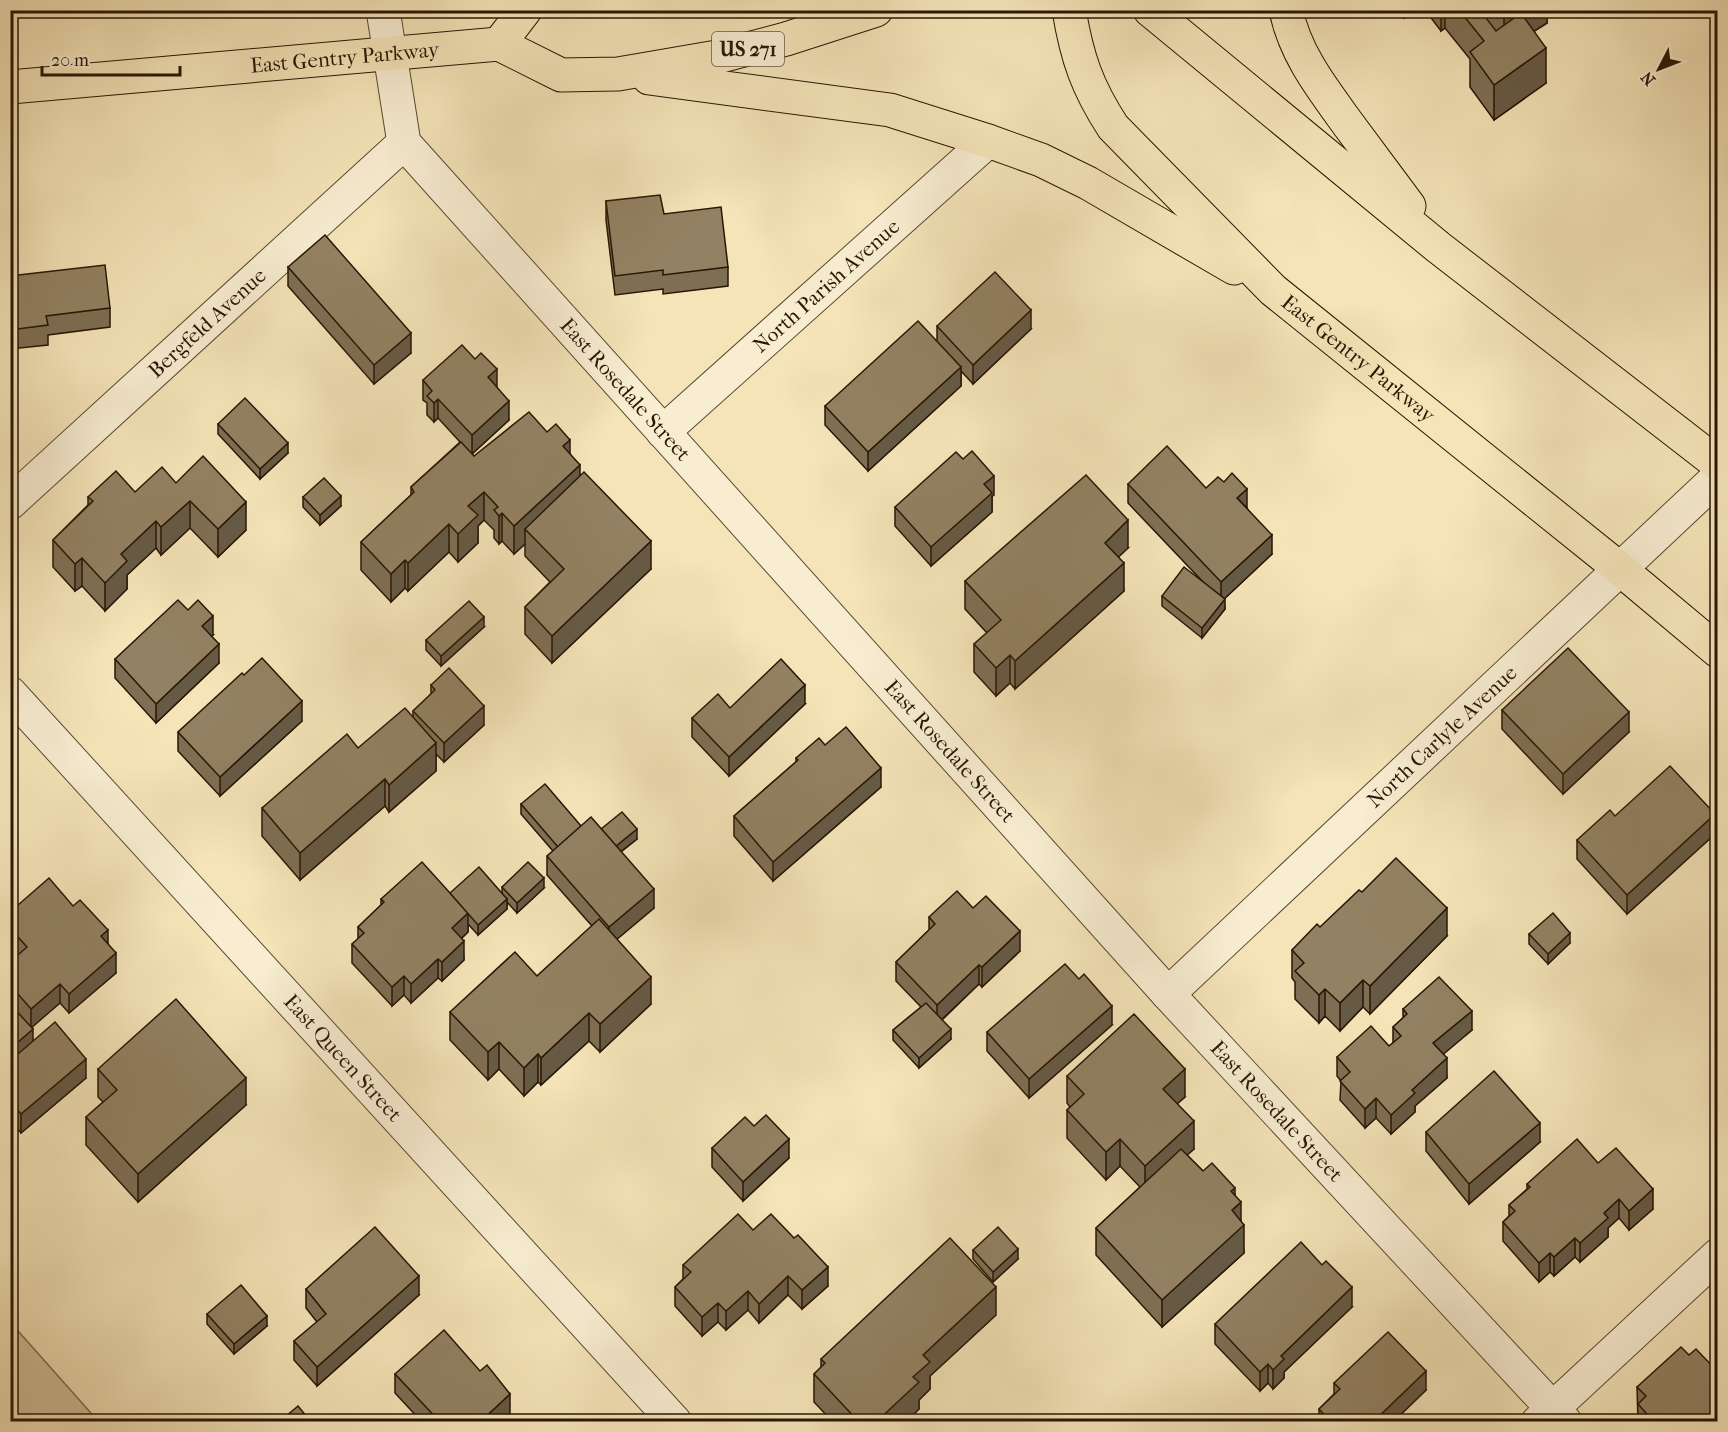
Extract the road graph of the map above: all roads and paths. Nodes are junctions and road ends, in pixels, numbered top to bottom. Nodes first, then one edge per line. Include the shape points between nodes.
1 (383, 10) edge
2 (525, 10) edge
3 (876, 10) edge
4 (1069, 10) edge
5 (1150, 10) edge
6 (1286, 10) edge
7 (499, 44) junction
8 (391, 52) junction
9 (618, 74) junction
10 (10, 87) edge
11 (988, 141) junction
12 (404, 143) junction
13 (1438, 247) junction
14 (1272, 290) junction
15 (663, 432) junction
16 (1718, 464) edge
17 (1718, 477) edge
18 (10, 503) edge
19 (1620, 569) junction
20 (1718, 651) edge
21 (10, 693) edge
22 (1168, 994) junction
23 (1718, 1255) edge
24 (1552, 1417) edge
25 (675, 1422) edge

1 - 8 street
2 - 7 main road
3 - 9 main road, US 271 via 717,57
4 - 14 main road, East Gentry Parkway via 1080,62 1095,100 1113,128
5 - 13 main road
6 - 13 main road via 1300,54
7 - 8 main road, East Gentry Parkway
7 - 9 main road, US 271 via 561,75
8 - 10 main road, East Gentry Parkway
8 - 12 street
9 - 11 main road via 890,110
11 - 14 main road via 1089,183
11 - 15 street, North Parish Avenue
12 - 15 street, East Rosedale Street
12 - 18 street, Bergfeld Avenue
13 - 16 main road
14 - 19 main road, East Gentry Parkway
15 - 22 street, East Rosedale Street
17 - 19 street, North Carlyle Avenue
19 - 20 main road, East Gentry Parkway
19 - 22 street, North Carlyle Avenue
21 - 25 street, East Queen Street
22 - 24 street, East Rosedale Street
23 - 24 street

